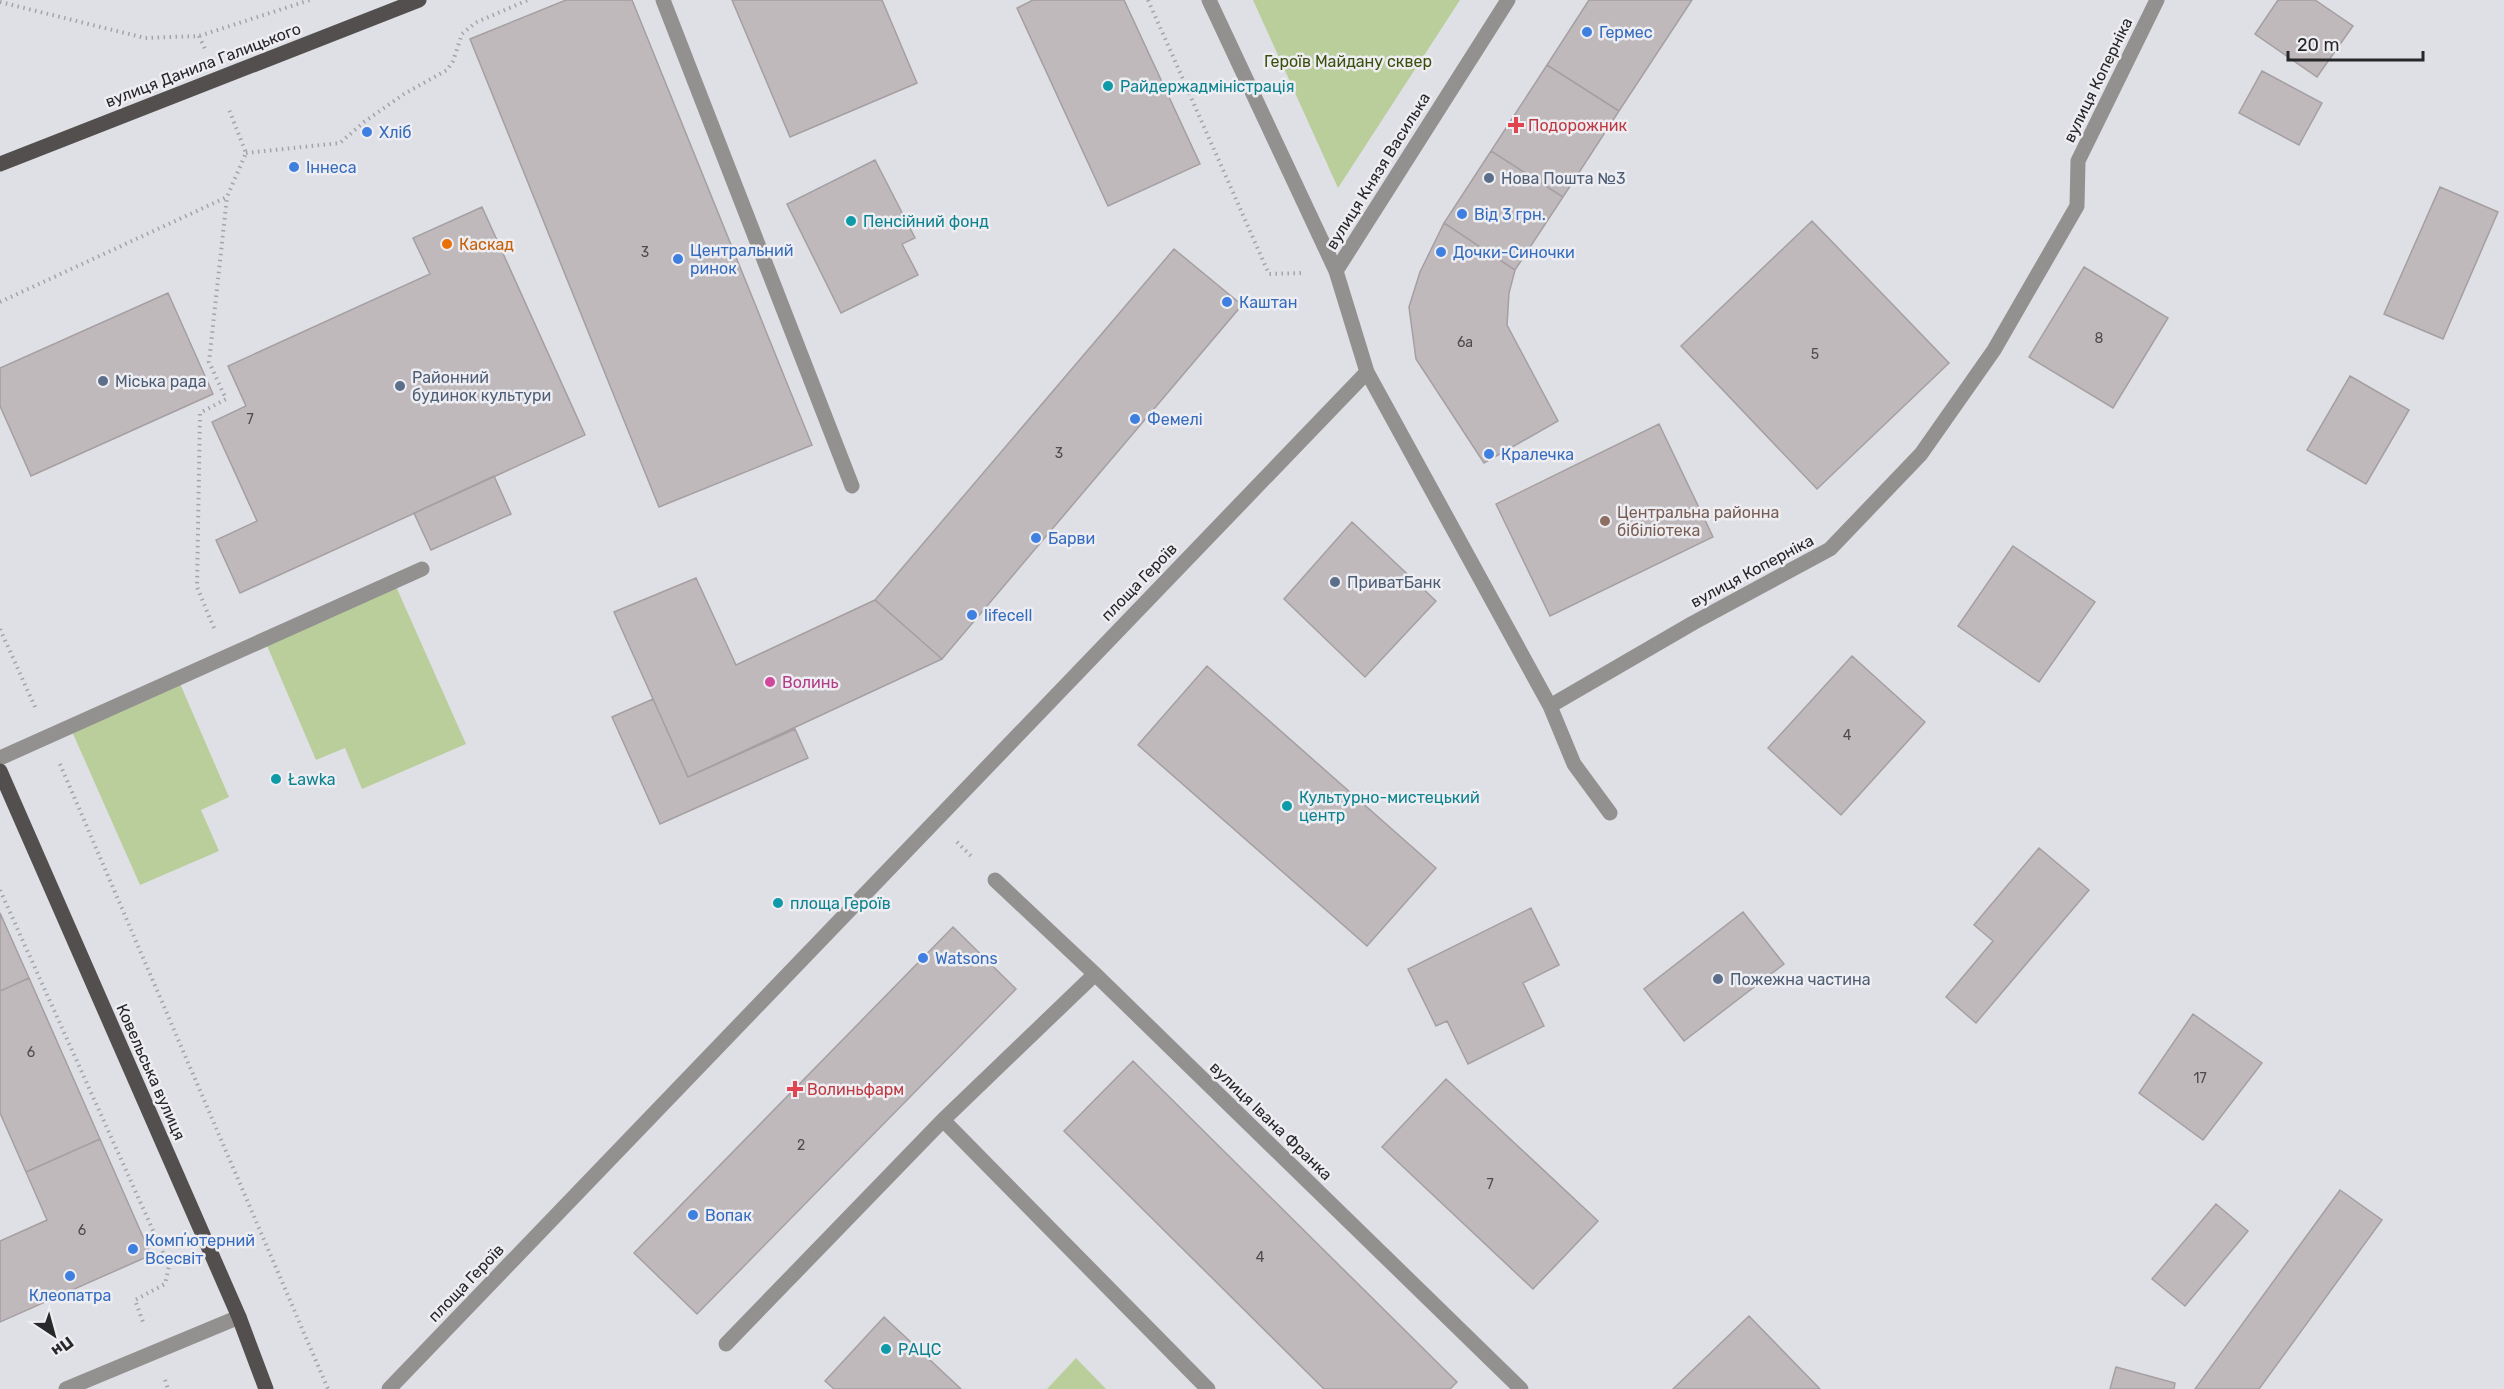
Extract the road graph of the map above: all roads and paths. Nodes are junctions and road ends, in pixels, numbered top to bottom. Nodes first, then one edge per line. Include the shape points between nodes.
1 (310, 0) edge
2 (419, 0) edge
3 (528, 0) edge
4 (663, 0) edge
5 (1148, 0) edge
6 (1209, 0) edge
7 (1508, 0) edge
8 (2157, 0) edge
9 (0, 2) edge
10 (0, 164) edge
11 (227, 197) junction
12 (1336, 271) junction
13 (0, 302) edge
14 (1367, 372) junction
15 (852, 486) dead end
16 (422, 569) dead end
17 (0, 629) edge
18 (226, 658) junction
19 (1550, 706) junction
20 (48, 736) junction
21 (0, 758) edge
22 (0, 771) edge
23 (1610, 813) dead end
24 (935, 821) junction
25 (995, 880) joint
26 (0, 890) edge
27 (1095, 974) junction
28 (943, 1120) junction
29 (239, 1317) junction
30 (726, 1344) dead end
31 (154, 1353) junction
32 (1510, 1386) edge
33 (66, 1389) edge
34 (168, 1389) edge
35 (266, 1389) edge
36 (328, 1389) edge
37 (389, 1389) edge
38 (1208, 1389) edge

1 - 9 path via 200,36 145,39
2 - 10 main road, вулиця Данила Галицького
3 - 11 path via 469,28 462,34 447,70 404,94 340,143 246,153
4 - 15 street
5 - 12 path via 1269,274
6 - 12 street
7 - 12 street, вулиця Князя Василька
8 - 19 street, вулиця Коперніка via 2078,161 2077,206 1994,350 1921,454 1830,549
11 - 13 path
11 - 18 path via 209,362 226,399 200,413 196,587
12 - 14 street
14 - 19 street
14 - 24 street, площа Героїв
16 - 18 street
17 - 20 path
18 - 20 street
19 - 23 street via 1574,764
20 - 21 street
20 - 36 path
22 - 29 main road, Ковельська вулиця
24 - 25 path
24 - 37 street, площа Героїв
25 - 27 street, вулиця Івана Франка
26 - 31 path via 169,1266 165,1284 135,1300
27 - 28 street
27 - 32 street, вулиця Івана Франка
28 - 30 street
28 - 38 street
29 - 31 street
29 - 35 main road, Ковельська вулиця
31 - 33 street
31 - 34 path

